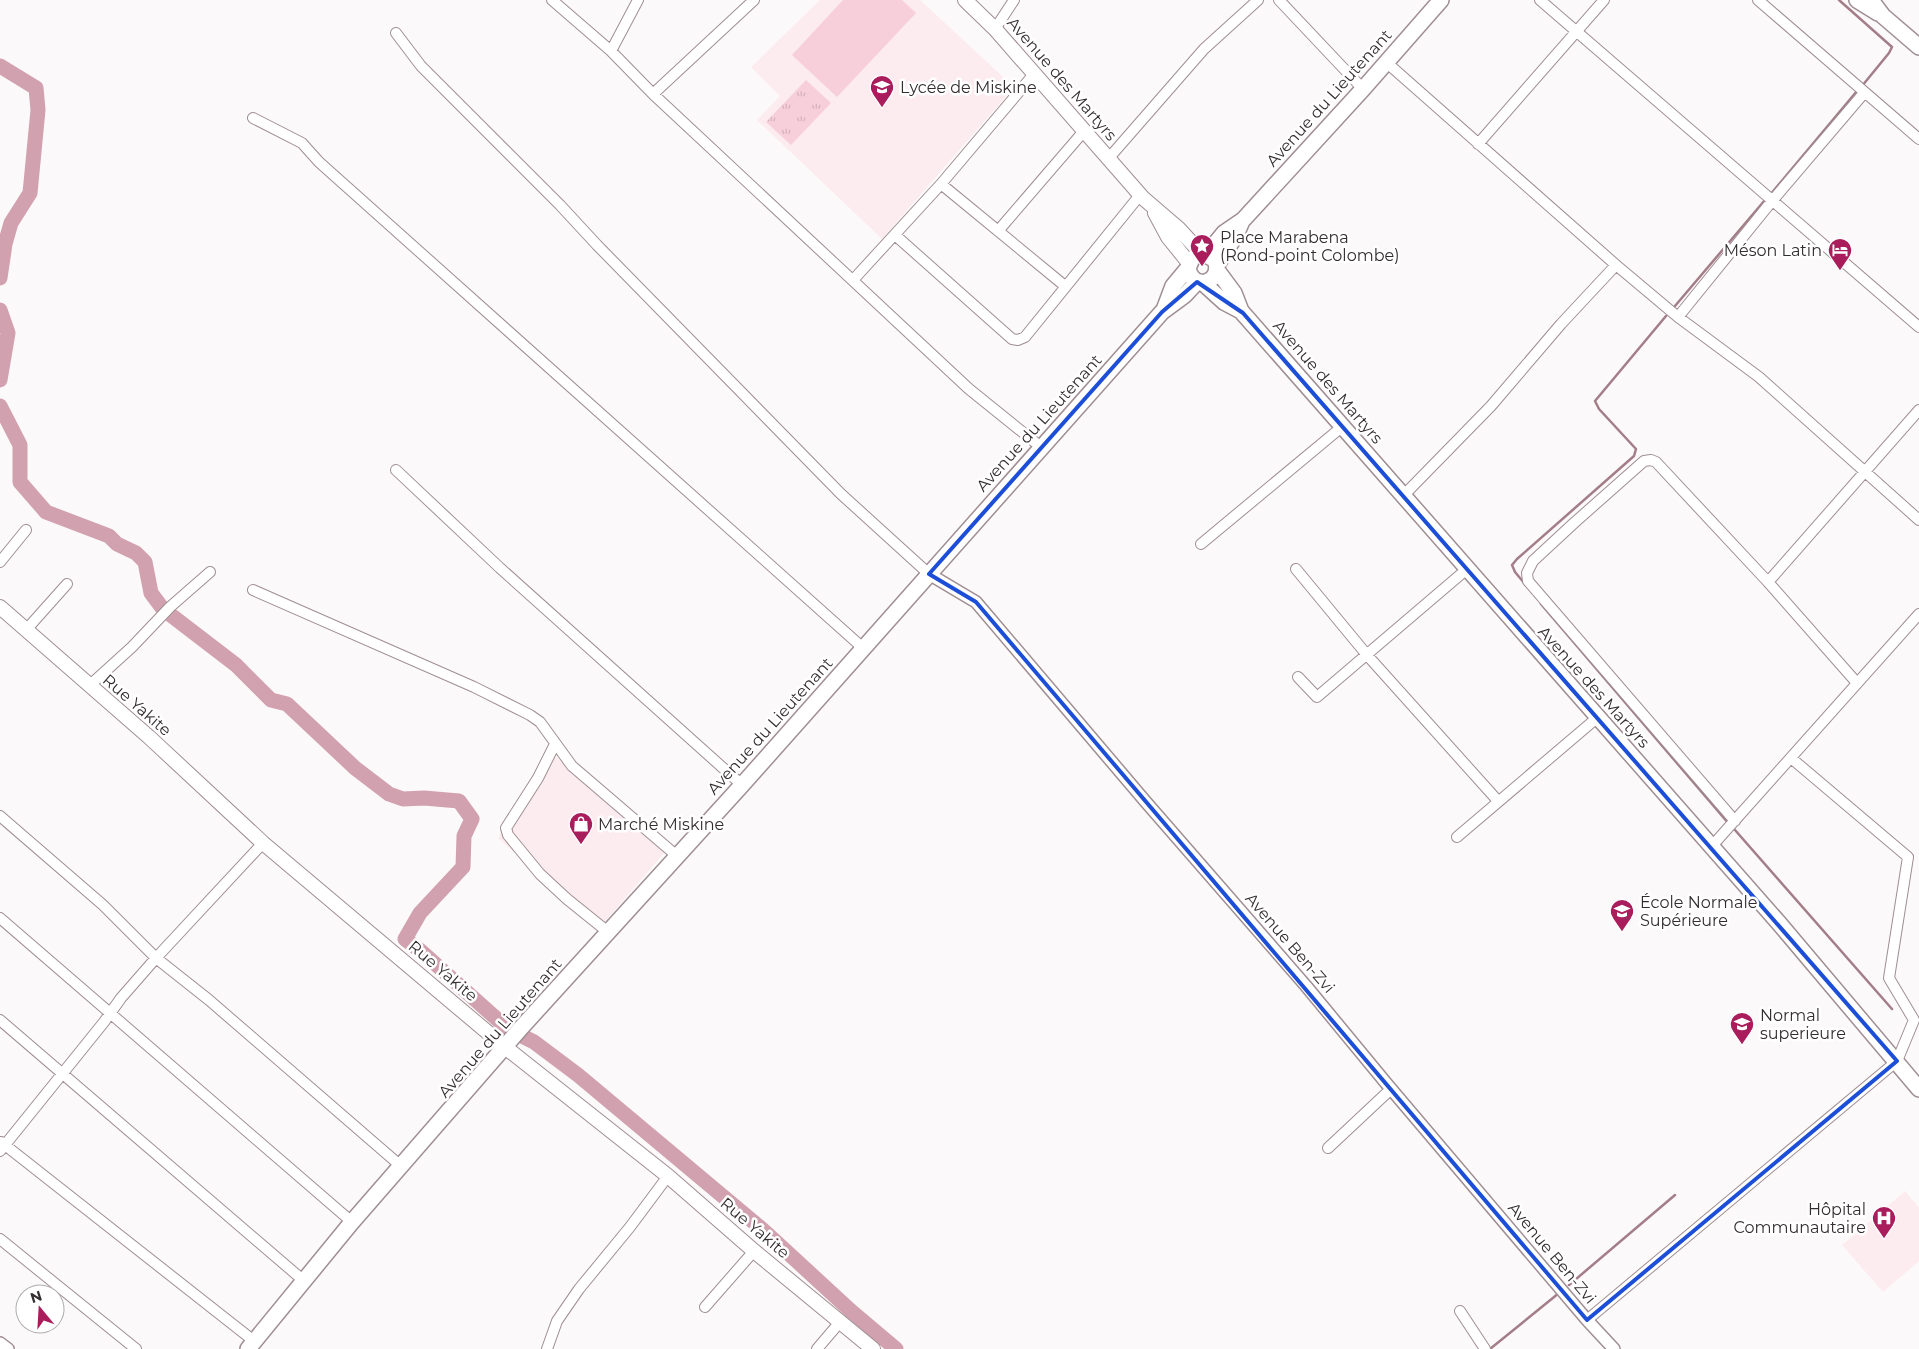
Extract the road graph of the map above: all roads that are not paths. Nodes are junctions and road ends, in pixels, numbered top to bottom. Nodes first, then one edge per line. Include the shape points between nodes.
1 (552, 0) edge
2 (638, 0) edge
3 (754, 0) edge
4 (965, 0) edge
5 (1014, 0) edge
6 (1258, 0) edge
7 (1279, 0) edge
8 (1441, 0) edge
9 (1540, 0) edge
10 (1604, 0) edge
11 (1758, 0) edge
12 (1857, 0) edge
13 (1871, 0) edge
14 (1883, 16) junction
15 (995, 30) junction
16 (1576, 32) junction
17 (396, 33) dead end
18 (1919, 47) edge
19 (611, 51) junction
20 (1386, 62) junction
21 (1034, 74) junction
22 (1363, 89) junction
23 (1864, 93) junction
24 (653, 94) junction
25 (253, 118) dead end
26 (1084, 131) junction
27 (1919, 139) edge
28 (1478, 144) junction
29 (1108, 159) junction
30 (940, 184) junction
31 (1140, 195) junction
32 (1772, 201) junction
33 (1151, 206) junction
34 (998, 231) junction
35 (895, 235) junction
36 (1210, 261) junction
37 (1616, 265) junction
38 (1189, 266) junction
39 (853, 280) junction
40 (1200, 282) junction
41 (1065, 286) junction
42 (1164, 310) junction
43 (1241, 311) junction
44 (1678, 317) junction
45 (1919, 327) edge
46 (1919, 410) edge
47 (1343, 426) junction
48 (1041, 447) junction
49 (396, 470) dead end
50 (1864, 471) junction
51 (1403, 496) junction
52 (1919, 520) edge
53 (26, 530) dead end
54 (1201, 544) dead end
55 (0, 562) edge
56 (1296, 569) dead end
57 (1467, 569) junction
58 (210, 572) dead end
59 (929, 574) junction
60 (1768, 582) junction
61 (67, 584) dead end
62 (253, 590) dead end
63 (0, 607) edge
64 (1919, 614) edge
65 (26, 630) junction
66 (863, 648) junction
67 (1367, 655) junction
68 (1298, 677) dead end
69 (1857, 683) junction
70 (89, 686) junction
71 (1598, 717) junction
72 (555, 744) junction
73 (1791, 758) junction
74 (742, 785) junction
75 (1498, 801) junction
76 (0, 816) edge
77 (1735, 821) junction
78 (1457, 836) dead end
79 (263, 843) junction
80 (1712, 846) junction
81 (677, 856) junction
82 (0, 918) edge
83 (608, 932) junction
84 (156, 958) junction
85 (109, 1014) junction
86 (0, 1020) edge
87 (507, 1044) junction
88 (1897, 1061) junction
89 (62, 1073) junction
90 (1391, 1089) junction
91 (1919, 1089) edge
92 (2, 1146) edge
93 (1328, 1148) dead end
94 (402, 1167) junction
95 (668, 1176) junction
96 (352, 1222) junction
97 (0, 1239) edge
98 (754, 1251) junction
99 (304, 1281) junction
100 (705, 1307) dead end
101 (1460, 1311) dead end
102 (1587, 1320) junction
103 (840, 1322) junction
104 (0, 1343) edge
105 (251, 1345) edge
106 (8, 1349) edge
107 (136, 1349) edge
108 (547, 1349) edge
109 (817, 1349) edge
110 (873, 1349) edge
111 (1485, 1349) edge
112 (1614, 1349) edge

1 - 19 street
2 - 19 street
3 - 24 street
4 - 15 main road, Avenue des Martyrs
5 - 15 street
6 - 29 street via 1204,49
7 - 22 street
8 - 20 main road, Avenue du Lieutenant
9 - 16 street
10 - 16 street
11 - 23 street
12 - 14 main road
13 - 14 main road
14 - 18 main road
15 - 21 main road, Avenue des Martyrs
16 - 28 street
16 - 32 street
17 - 59 street via 421,66 842,494
19 - 24 street
20 - 22 main road, Avenue du Lieutenant
20 - 28 street
21 - 26 main road, Avenue des Martyrs
21 - 30 street
22 - 36 main road, Avenue du Lieutenant via 1243,220 1224,233
23 - 27 street
23 - 32 street
24 - 39 street
25 - 66 street via 302,143 319,162
26 - 29 main road, Avenue des Martyrs
26 - 34 street
28 - 37 street
29 - 31 main road, Avenue des Martyrs
30 - 34 street
30 - 35 street
31 - 33 main road, Avenue des Martyrs
31 - 41 street
32 - 44 street
32 - 45 street
33 - 36 main road, Avenue des Martyrs
33 - 38 main road, Avenue des Martyrs
34 - 41 street
35 - 39 street
35 - 41 street via 1018,340 1024,337
36 - 38 main road via 1192,259
36 - 40 main road via 1214,277
36 - 43 main road, Avenue des Martyrs via 1234,293
37 - 44 street
37 - 51 street via 1491,406
38 - 40 main road via 1192,278
38 - 42 main road, Avenue du Lieutenant via 1173,286
39 - 48 street via 969,389
40 - 42 main road, Avenue du Lieutenant
40 - 43 main road, Avenue des Martyrs
42 - 48 main road, Avenue du Lieutenant
43 - 47 main road, Avenue des Martyrs
44 - 50 street via 1759,377
46 - 50 street
47 - 51 main road, Avenue des Martyrs
47 - 54 street
48 - 59 main road, Avenue du Lieutenant
49 - 74 street
50 - 52 street
50 - 60 street
51 - 57 main road, Avenue des Martyrs
53 - 55 street
56 - 67 street
57 - 67 street
57 - 71 main road, Avenue des Martyrs
58 - 70 street
59 - 66 main road, Avenue du Lieutenant
59 - 90 street, Avenue Ben-Zvi via 976,602
60 - 69 street
60 - 77 street via 1651,460 1644,461 1574,522 1534,561 1527,573 1528,580
61 - 65 street
62 - 72 street via 474,687 540,722
63 - 65 main road, Rue Yakite
64 - 69 street
65 - 70 main road, Rue Yakite
66 - 74 main road, Avenue du Lieutenant
67 - 68 street via 1317,697
67 - 75 street
69 - 73 street
70 - 79 main road, Rue Yakite
71 - 75 street
71 - 80 main road, Avenue des Martyrs
72 - 81 street via 572,766
72 - 83 street via 506,828 508,835 540,874
73 - 77 street
73 - 88 street via 1908,857 1889,978 1914,1020
74 - 81 main road, Avenue du Lieutenant
75 - 78 street
76 - 84 street via 103,904
77 - 80 street
79 - 84 street
79 - 87 main road, Rue Yakite
80 - 88 main road, Avenue des Martyrs
81 - 83 main road, Avenue du Lieutenant
82 - 85 street
83 - 87 main road, Avenue du Lieutenant
84 - 85 street
84 - 94 street
85 - 89 street
85 - 96 street
86 - 89 street
87 - 94 main road, Avenue du Lieutenant
87 - 95 main road, Rue Yakite
88 - 91 main road, Avenue des Martyrs
88 - 102 street
89 - 92 street
89 - 99 street
90 - 93 street
90 - 102 street, Avenue Ben-Zvi
92 - 105 street
94 - 96 main road, Avenue du Lieutenant
95 - 98 main road, Rue Yakite
95 - 108 street via 579,1289 557,1321
96 - 99 main road, Avenue du Lieutenant
97 - 107 street
98 - 100 street
98 - 103 main road, Rue Yakite
99 - 105 main road, Avenue du Lieutenant
101 - 111 street
102 - 112 street, Avenue Ben-Zvi
103 - 109 street
103 - 110 main road, Rue Yakite
104 - 106 street

